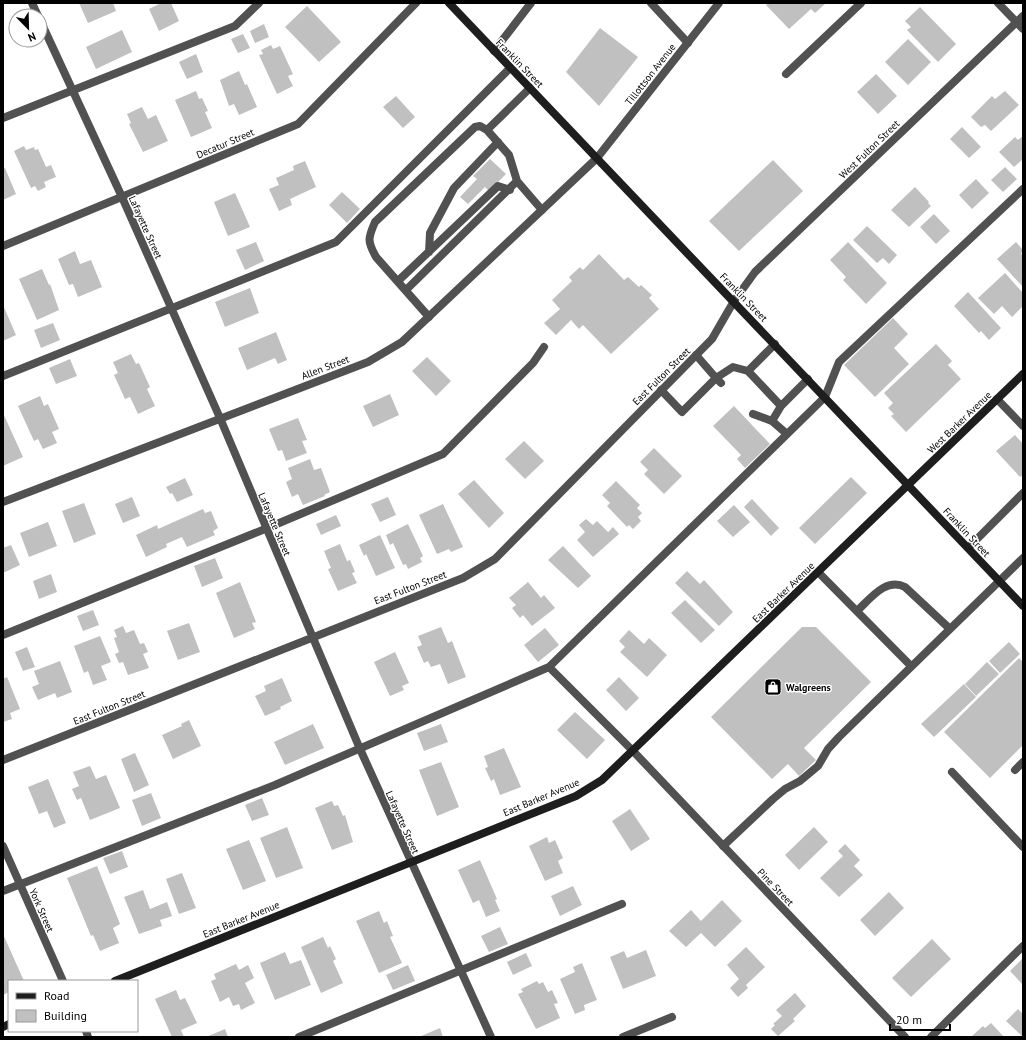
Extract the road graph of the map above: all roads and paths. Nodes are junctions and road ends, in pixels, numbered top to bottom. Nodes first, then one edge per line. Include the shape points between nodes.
1 (259, 3) edge
2 (416, 3) edge
3 (449, 3) edge
4 (532, 3) edge
5 (651, 3) edge
6 (719, 3) edge
7 (861, 3) edge
8 (998, 3) edge
9 (1023, 16) edge
10 (1016, 22) junction
11 (1023, 29) edge
12 (48, 38) edge
13 (688, 43) junction
14 (494, 51) junction
15 (510, 68) junction
16 (786, 74) dead end
17 (530, 88) junction
18 (72, 90) junction
19 (3, 118) edge
20 (486, 130) junction
21 (498, 142) junction
22 (597, 158) junction
23 (517, 181) junction
24 (1023, 189) edge
25 (510, 190) junction
26 (122, 197) junction
27 (542, 210) junction
28 (3, 246) edge
29 (429, 252) junction
30 (398, 281) junction
31 (406, 290) junction
32 (734, 301) junction
33 (171, 308) junction
34 (429, 317) junction
35 (775, 344) junction
36 (544, 347) dead end
37 (696, 354) junction
38 (748, 372) junction
39 (1023, 374) edge
40 (3, 376) edge
41 (808, 379) junction
42 (719, 381) junction
43 (661, 390) junction
44 (825, 397) junction
45 (997, 399) junction
46 (782, 406) junction
47 (753, 414) dead end
48 (220, 418) junction
49 (772, 421) junction
50 (1023, 426) edge
51 (787, 434) junction
52 (909, 485) junction
53 (1023, 493) edge
54 (3, 502) edge
55 (265, 529) junction
56 (968, 548) junction
57 (1023, 558) edge
58 (818, 572) junction
59 (999, 580) junction
60 (1023, 606) edge
61 (857, 611) junction
62 (950, 629) junction
63 (3, 635) edge
64 (313, 636) junction
65 (911, 666) junction
66 (549, 667) junction
67 (360, 749) junction
68 (633, 751) junction
69 (3, 760) edge
70 (1023, 762) edge
71 (1015, 770) dead end
72 (952, 772) dead end
73 (3, 846) edge
74 (724, 846) junction
75 (1023, 847) edge
76 (410, 861) junction
77 (20, 885) junction
78 (3, 891) edge
79 (622, 904) dead end
80 (1023, 946) edge
81 (460, 972) junction
82 (63, 980) edge
83 (117, 980) edge
84 (672, 1017) dead end
85 (299, 1037) edge
86 (491, 1037) edge
87 (623, 1037) edge
88 (905, 1037) edge
89 (931, 1037) edge

1 - 18 street via 236,26
2 - 26 street, Decatur Street via 298,124
3 - 14 street, Franklin Street
4 - 14 street
5 - 13 street
6 - 13 street, Tillottson Avenue
7 - 16 street
8 - 10 street
9 - 10 street, West Fulton Street
10 - 11 street
10 - 32 street, West Fulton Street via 755,272
12 - 18 street, Lafayette Street
13 - 22 street, Tillottson Avenue
14 - 15 street, Franklin Street
15 - 17 street, Franklin Street
15 - 33 street via 336,242
17 - 20 street
17 - 22 street, Franklin Street
18 - 19 street
18 - 26 street, Lafayette Street
20 - 21 street
20 - 30 street via 480,126 475,127 374,222 368,238 370,247
21 - 23 street via 510,155
21 - 29 street via 454,188 430,233
22 - 27 street, Allen Street
22 - 32 street, Franklin Street
23 - 25 street
23 - 27 street
24 - 44 street via 839,362
25 - 29 street via 498,186
25 - 31 street
26 - 28 street, Decatur Street
26 - 33 street, Lafayette Street
27 - 34 street, Allen Street
29 - 30 street
30 - 31 street
31 - 34 street
32 - 35 street, Franklin Street
32 - 37 street, East Fulton Street via 712,339
33 - 40 street
33 - 48 street, Lafayette Street
34 - 48 street, Allen Street via 402,342 368,362
35 - 38 street
35 - 41 street, Franklin Street
36 - 55 street via 533,363 443,454
37 - 42 street
37 - 43 street, East Fulton Street
38 - 42 street via 733,367
38 - 46 street
39 - 45 street, West Barker Avenue
41 - 44 street, Franklin Street
41 - 46 street
42 - 43 street via 682,412
43 - 64 street, East Fulton Street via 494,559 463,578
44 - 51 street
44 - 52 street, Franklin Street
45 - 50 street
45 - 52 street, West Barker Avenue
46 - 49 street
47 - 49 street
48 - 54 street, Allen Street
48 - 55 street, Lafayette Street
49 - 51 street
51 - 66 street
52 - 56 street, Franklin Street
52 - 58 street, East Barker Avenue
53 - 56 street
55 - 63 street
55 - 64 street, Lafayette Street
56 - 59 street, Franklin Street
57 - 59 street
58 - 61 street
58 - 68 street, East Barker Avenue
59 - 60 street, Franklin Street
59 - 62 street
61 - 62 street via 884,587 899,584
61 - 65 street
62 - 65 street
64 - 67 street, Lafayette Street
64 - 69 street, East Fulton Street
65 - 74 street via 839,737 818,766 773,799
66 - 67 street
66 - 68 street, Pine Street
67 - 76 street, Lafayette Street
67 - 77 street
68 - 74 street, Pine Street
68 - 76 street, East Barker Avenue via 602,780 576,796
70 - 71 street
72 - 75 street
73 - 77 street, York Street
74 - 88 street, Pine Street
76 - 81 street, Lafayette Street
76 - 83 street, East Barker Avenue
77 - 78 street
77 - 82 street, York Street
79 - 81 street
80 - 89 street
81 - 85 street
81 - 86 street, Lafayette Street
84 - 87 street

